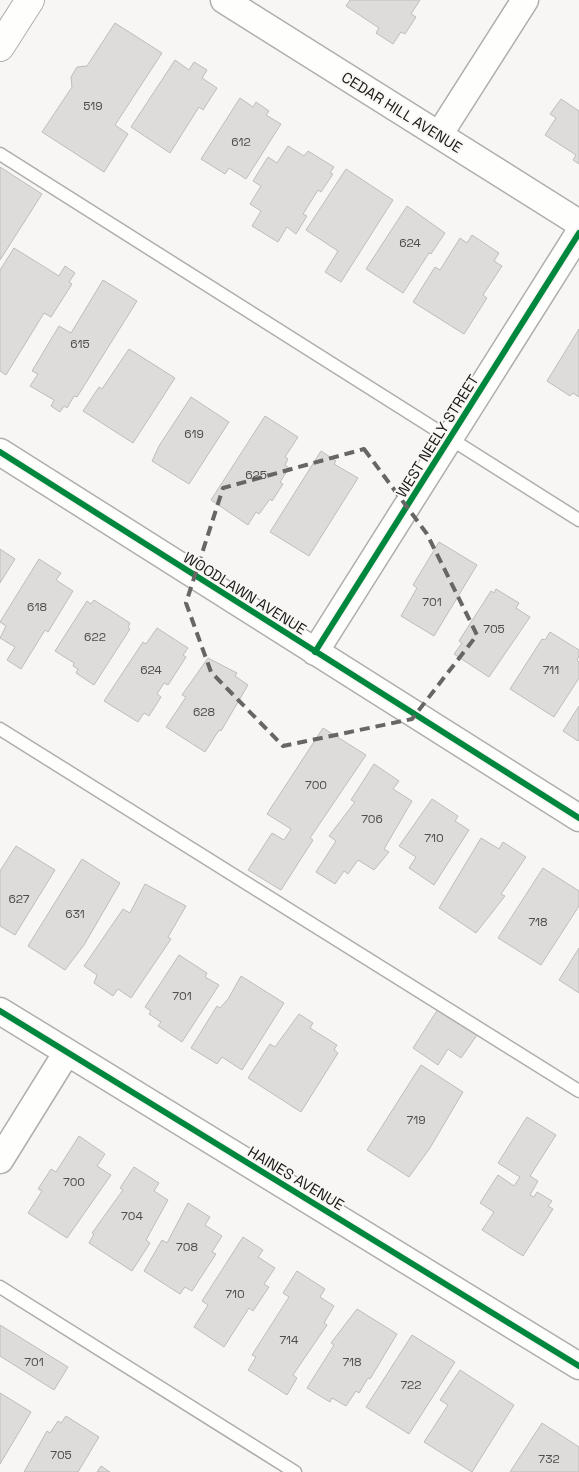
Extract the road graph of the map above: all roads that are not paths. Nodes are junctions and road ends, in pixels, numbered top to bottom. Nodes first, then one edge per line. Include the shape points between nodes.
1 (30, 0) edge
2 (525, 0) edge
3 (234, 3) edge
4 (0, 47) edge
5 (439, 136) junction
6 (0, 154) edge
7 (579, 223) edge
8 (579, 233) edge
9 (450, 438) junction
10 (0, 452) edge
11 (579, 520) edge
12 (316, 652) junction
13 (0, 729) edge
14 (579, 818) edge
15 (0, 1011) edge
16 (67, 1052) junction
17 (579, 1091) edge
18 (0, 1160) edge
19 (0, 1287) edge
20 (579, 1366) edge
21 (295, 1472) edge

1 - 4 main road
2 - 5 street
3 - 5 street, CEDAR HILL AVENUE
5 - 7 street, CEDAR HILL AVENUE
6 - 9 lane
8 - 9 street, WEST NEELY STREET
9 - 11 lane
9 - 12 street, WEST NEELY STREET
10 - 12 street, WOODLAWN AVENUE
12 - 14 street, WOODLAWN AVENUE
13 - 17 lane
15 - 16 street, HAINES AVENUE
16 - 18 street
16 - 20 street, HAINES AVENUE
19 - 21 lane

